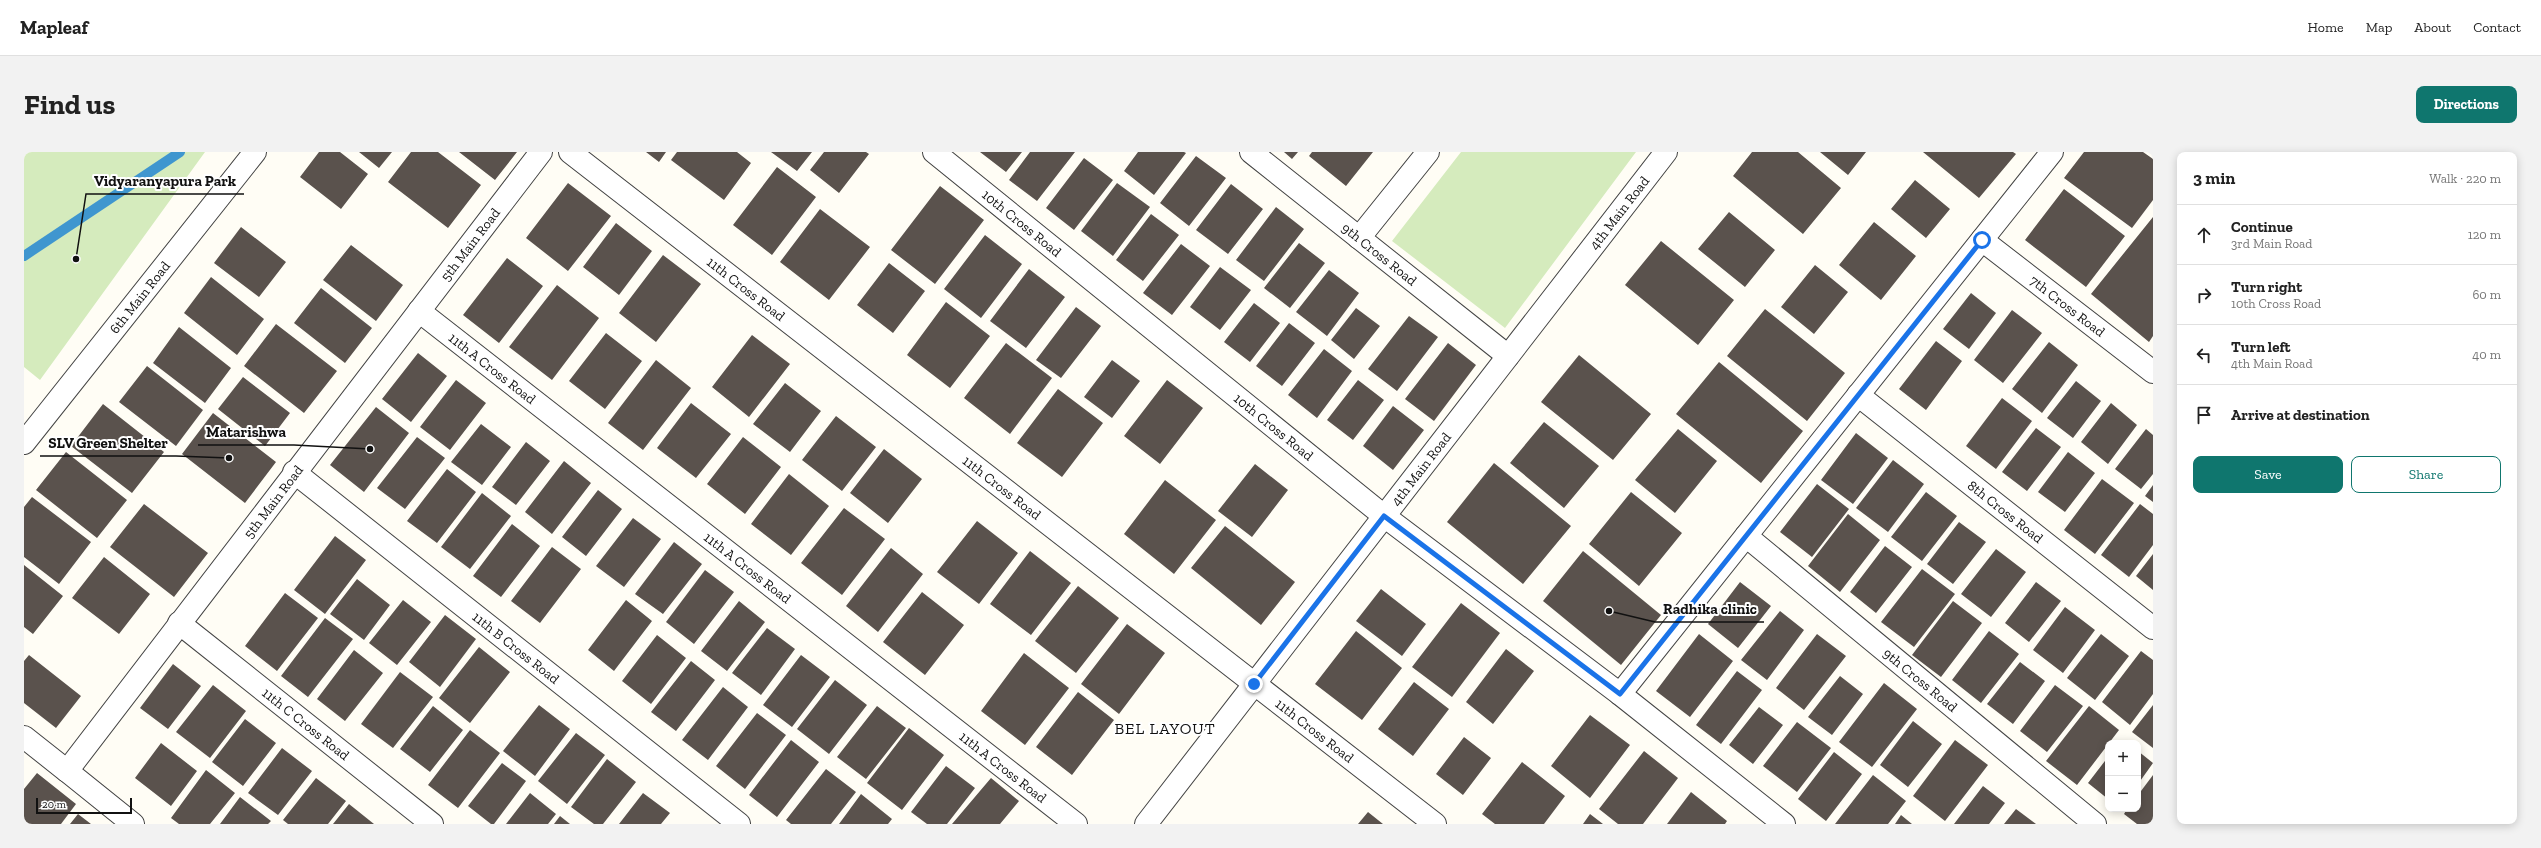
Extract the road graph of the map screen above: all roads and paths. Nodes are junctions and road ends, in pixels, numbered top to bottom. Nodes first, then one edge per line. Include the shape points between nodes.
1 (255, 152) edge
2 (541, 152) edge
3 (570, 152) edge
4 (934, 152) edge
5 (1251, 152) edge
6 (1428, 152) edge
7 (1666, 152) edge
8 (2052, 152) edge
9 (1359, 238) junction
10 (1982, 240) junction
11 (419, 311) junction
12 (1508, 356) junction
13 (2153, 372) edge
14 (1858, 395) junction
15 (24, 443) edge
16 (294, 472) junction
17 (1384, 516) junction
18 (1746, 536) junction
19 (179, 623) junction
20 (2153, 628) edge
21 (1254, 684) junction
22 (1620, 694) junction
23 (24, 737) edge
24 (67, 771) junction
25 (133, 824) edge
26 (432, 824) edge
27 (738, 824) edge
28 (1076, 824) edge
29 (1146, 824) edge
30 (1435, 824) edge
31 (1784, 824) edge
32 (2095, 824) edge

1 - 15 street, 6th Main Road
2 - 11 street, 5th Main Road
3 - 21 street, 11th Cross Road
4 - 17 street, 10th Cross Road
5 - 9 street, 9th Cross Road
6 - 9 street
7 - 12 street, 4th Main Road
8 - 10 street
9 - 12 street, 9th Cross Road
10 - 13 street, 7th Cross Road
10 - 14 street
11 - 16 street, 5th Main Road
11 - 28 street, 11th A Cross Road
12 - 17 street, 4th Main Road
14 - 18 street
14 - 20 street, 8th Cross Road
16 - 19 street, 5th Main Road
16 - 27 street, 11th B Cross Road
17 - 21 street, 4th Main Road
17 - 22 street, 10th Cross Road
18 - 22 street
18 - 32 street, 9th Cross Road
19 - 24 street, 5th Main Road
19 - 26 street, 11th C Cross Road
21 - 29 street, 4th Main Road
21 - 30 street, 11th Cross Road
22 - 31 street, 10th Cross Road
23 - 24 street
24 - 25 street

